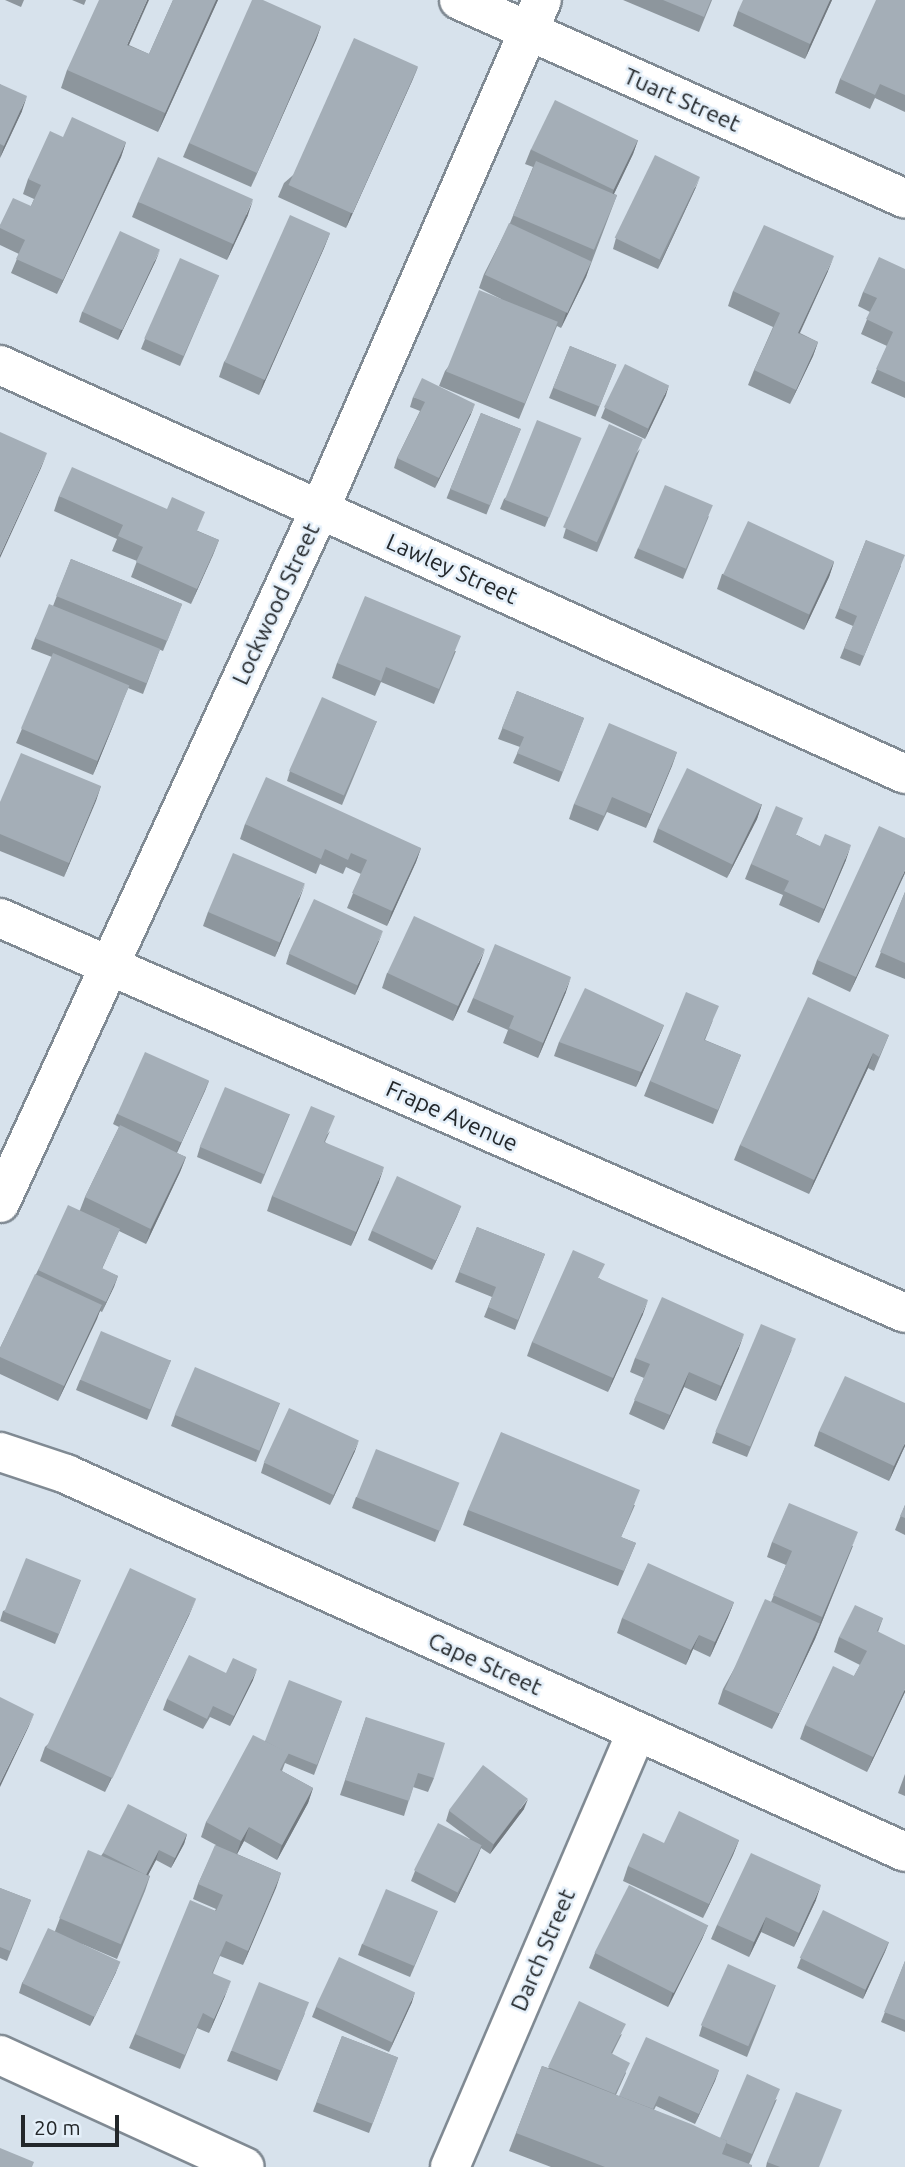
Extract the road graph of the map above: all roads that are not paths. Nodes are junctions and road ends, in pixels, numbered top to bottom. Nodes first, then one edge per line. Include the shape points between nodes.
1 (459, 0) edge
2 (535, 16) edge
3 (905, 199) edge
4 (0, 365) edge
5 (320, 509) junction
6 (905, 774) edge
7 (0, 918) edge
8 (110, 967) junction
9 (0, 1203) edge
10 (905, 1313) edge
11 (0, 1427) edge
12 (0, 1452) edge
13 (66, 1474) junction
14 (636, 1733) junction
15 (905, 1852) edge
16 (0, 2055) edge
17 (245, 2167) edge
18 (450, 2167) edge

1 - 2 street, Tuart Street
2 - 3 street, Tuart Street
2 - 5 street, Lockwood Street
4 - 5 street, Lawley Street
5 - 6 street, Lawley Street
5 - 8 street, Lockwood Street
7 - 8 street, Frape Avenue
8 - 9 street, Lockwood Street
8 - 10 street, Frape Avenue
11 - 13 street, Cape Street
12 - 13 street, Cape Street
13 - 14 street, Cape Street
14 - 15 street, Cape Street
14 - 18 street, Darch Street
16 - 17 street

